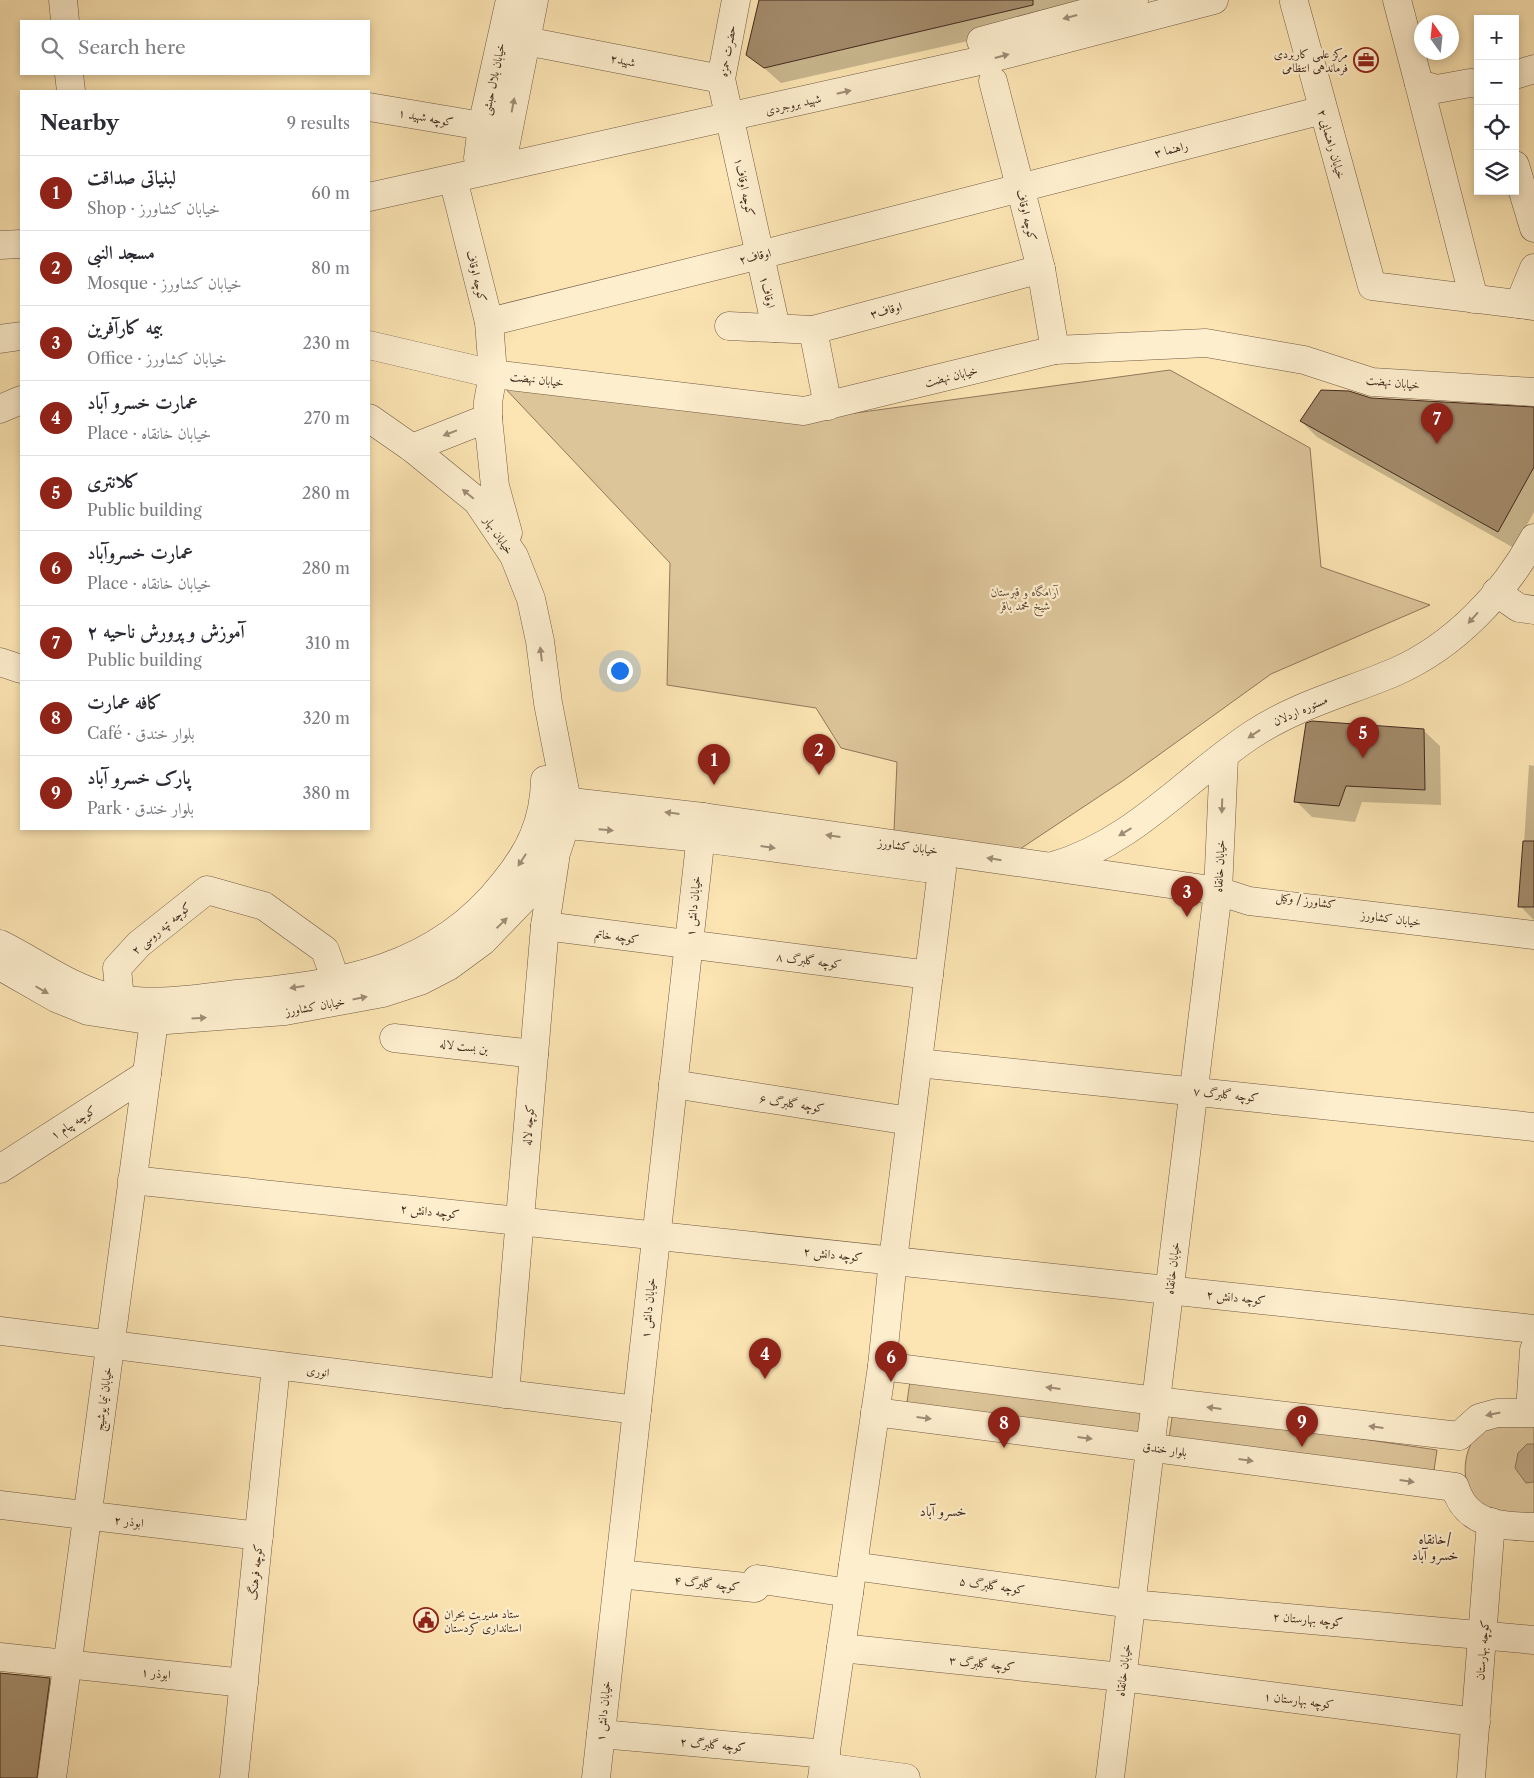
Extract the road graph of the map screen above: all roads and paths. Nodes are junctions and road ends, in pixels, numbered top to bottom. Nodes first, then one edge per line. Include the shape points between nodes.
1 (63, 0) edge
2 (736, 0) edge
3 (1134, 0) edge
4 (1214, 0) edge
5 (1397, 0) edge
6 (512, 1) edge
7 (1294, 2) dead end
8 (65, 20) edge
9 (526, 41) junction
10 (1534, 69) edge
11 (1519, 74) edge
12 (69, 75) edge
13 (993, 81) dead end
14 (1419, 84) junction
15 (1474, 84) edge
16 (70, 90) edge
17 (725, 100) junction
18 (370, 107) edge
19 (1322, 110) junction
20 (482, 126) junction
21 (491, 156) junction
22 (1519, 178) edge
23 (453, 179) junction
24 (370, 181) edge
25 (1020, 188) junction
26 (370, 197) edge
27 (20, 226) edge
28 (0, 228) edge
29 (1534, 228) edge
30 (20, 244) edge
31 (0, 245) edge
32 (760, 255) junction
33 (1534, 268) edge
34 (1041, 269) junction
35 (1474, 299) junction
36 (1526, 305) edge
37 (489, 322) junction
38 (729, 326) dead end
39 (776, 328) junction
40 (813, 330) junction
41 (20, 336) edge
42 (0, 339) edge
43 (370, 345) edge
44 (1055, 350) junction
45 (493, 374) junction
46 (1534, 392) edge
47 (20, 400) edge
48 (828, 406) junction
49 (0, 409) edge
50 (488, 418) junction
51 (370, 419) edge
52 (412, 448) junction
53 (1534, 538) edge
54 (514, 556) junction
55 (1496, 592) junction
56 (1534, 610) edge
57 (0, 662) edge
58 (20, 669) edge
59 (1224, 757) junction
60 (554, 812) junction
61 (702, 828) junction
62 (555, 856) junction
63 (1080, 858) junction
64 (1048, 867) junction
65 (942, 870) junction
66 (1217, 895) junction
67 (546, 926) junction
68 (1534, 928) edge
69 (1534, 935) edge
70 (0, 944) edge
71 (689, 945) junction
72 (4, 973) edge
73 (929, 975) junction
74 (336, 981) junction
75 (120, 999) junction
76 (153, 1012) junction
77 (394, 1038) dead end
78 (534, 1054) junction
79 (918, 1062) junction
80 (147, 1074) junction
81 (673, 1084) junction
82 (1194, 1091) junction
83 (910, 1121) junction
84 (1534, 1126) edge
85 (0, 1169) edge
86 (132, 1180) junction
87 (520, 1221) junction
88 (657, 1235) junction
89 (893, 1260) junction
90 (1169, 1290) junction
91 (1534, 1329) edge
92 (0, 1331) edge
93 (110, 1345) junction
94 (1534, 1350) edge
95 (276, 1366) junction
96 (882, 1366) junction
97 (505, 1394) junction
98 (1156, 1402) junction
99 (637, 1410) junction
100 (876, 1412) junction
101 (1532, 1412) edge
102 (1150, 1447) junction
103 (0, 1505) edge
104 (88, 1516) junction
105 (1491, 1522) junction
106 (1534, 1527) edge
107 (258, 1536) junction
108 (853, 1566) junction
109 (618, 1574) junction
110 (849, 1593) junction
111 (1131, 1604) junction
112 (1484, 1635) junction
113 (1534, 1640) edge
114 (841, 1648) junction
115 (0, 1657) edge
116 (68, 1663) junction
117 (1122, 1677) junction
118 (244, 1683) junction
119 (1476, 1722) junction
120 (601, 1734) junction
121 (824, 1766) edge
122 (52, 1778) edge
123 (234, 1778) edge
124 (596, 1778) edge
125 (906, 1778) edge
126 (1110, 1778) edge
127 (1471, 1778) edge

1 - 8 street
2 - 17 street, حضرت حمزه
3 -> 17 street, شهید بروجردی via 990,39
17 -> 4 street, شهید بروجردی via 988,60
5 - 14 street
6 - 9 street, خیابان بلال حبشی
6 - 20 street, خیابان بلال حبشی
7 - 19 street, خیابان راهنمایی ۲
9 - 17 street, شهید۲
21 -> 9 street, خیابان بلال حبشی
10 - 11 street
12 - 16 street
13 - 25 street, کوچه اوقاف
14 - 15 street via 1437,89
14 - 35 street
17 - 21 street, شهید بروجردی
17 - 23 street, شهید بروجردی
17 - 32 street, کوچه اوقاف۱
18 - 20 street, کوچه شهید ۱
19 - 25 street, راهنما ۳
19 - 35 street, خیابان راهنمایی ۲ via 1372,286
20 - 21 street, خیابان بلال حبشی
21 - 24 street, شهید بروجردی
22 - 29 street
23 - 26 street, شهید بروجردی
23 - 37 street, کوچه اوقاف
25 - 32 street, اوقاف۲
25 - 34 street, کوچه اوقاف
27 - 28 street
30 - 31 street
32 - 37 street, اوقاف۲
32 - 39 street, اوقاف۱
33 - 36 street
34 - 40 street, اوقاف۳
34 - 44 street, کوچه اوقاف
35 - 36 street
37 - 45 street, کوچه اوقاف
38 - 39 street, اوقاف۳
39 - 40 street, اوقاف۳
40 - 48 street
41 - 42 street
43 - 45 street, خیابان نهضت
44 - 46 street, خیابان نهضت via 1206,343 1304,360 1372,382
44 - 48 street, خیابان نهضت
45 - 48 street, خیابان نهضت via 804,412
45 - 50 street, کوچه اوقاف
47 - 49 street
50 -> 52 street
50 - 54 street, کوچه اوقاف via 495,486
51 - 52 street, خیابان بهار
54 -> 52 street, خیابان بهار via 477,501
53 - 55 street, مستوره اردلان
60 -> 54 street, خیابان بهار via 548,702 540,641 531,599
55 - 56 street via 1519,608
55 -> 59 street, مستوره اردلان via 1465,628 1432,652 1396,671 1284,715 1252,734
57 - 58 street
59 -> 63 street, مستوره اردلان via 1140,823
59 -> 66 street, خیابان خانقاه
60 - 61 street, خیابان کشاورز
60 - 62 street, خیابان کشاورز
60 -> 74 street, خیابان کشاورز via 524,859 492,900 458,930 420,954 373,972
64 -> 61 street, خیابان کشاورز
61 -> 65 street, خیابان کشاورز
61 - 71 street, خیابان دانش ۱
62 - 67 street, کوچه لاله
76 -> 62 street, خیابان کشاورز via 285,1011 383,993 420,981 449,966 483,941 531,891
63 - 64 street, مستوره اردلان
63 - 66 street, کشاورز / وکیل via 1152,881
64 - 66 street, خیابان کشاورز
65 - 66 street, خیابان کشاورز
65 - 73 street
66 - 68 street, کشاورز / وکیل
66 - 69 street, خیابان کشاورز
66 - 82 street, خیابان خانقاه
67 - 71 street, کوچه خاتم
67 - 78 street, کوچه لاله
70 - 75 street, خیابان کشاورز via 86,990
71 - 73 street, کوچه گلبرگ ۸
71 - 81 street, خیابان دانش ۱
72 -> 76 street, خیابان کشاورز via 88,1011
73 - 79 street
74 - 75 street, کوچه تپه روسی ۲ via 326,950 264,906 207,890 139,944 117,968
74 -> 76 street, خیابان کشاورز
75 - 76 street, خیابان کشاورز
76 - 80 street, خیابان نیما یوشیج
77 - 78 street, بن بست لاله
78 - 87 street, کوچه لاله
79 - 82 street, کوچه گلبرگ ۷
79 - 83 street
80 - 85 street, کوچه پیام ۱
80 - 86 street, خیابان نیما یوشیج
81 - 83 street, کوچه گلبرگ ۶
81 - 88 street, خیابان دانش ۱
82 - 84 street, کوچه گلبرگ ۷
82 - 90 street, خیابان خانقاه
83 - 89 street
86 - 87 street, کوچه دانش ۲
86 - 93 street, خیابان نیما یوشیج
87 - 88 street, کوچه دانش ۲
87 - 97 street, کوچه لاله
88 - 89 street, کوچه دانش ۲
88 - 99 street, خیابان دانش ۱
89 - 90 street, کوچه دانش ۲
89 - 96 street
90 - 91 street, کوچه دانش ۲
90 - 98 street, خیابان خانقاه
92 - 93 street, انوری
93 - 95 street, انوری
93 - 104 street, خیابان نیما یوشیج
94 - 101 street
95 - 97 street, انوری
95 - 107 street, کوچه فرهنگ
98 -> 96 street
96 - 100 street
97 - 99 street, انوری
101 -> 98 street via 1497,1413 1479,1418 1459,1436
98 - 102 street, خیابان خانقاه
99 - 109 street, خیابان دانش ۱
100 -> 102 street, بلوار خندق
100 - 108 street
102 -> 105 street, بلوار خندق via 1455,1487 1459,1502 1471,1515
102 - 111 street, خیابان خانقاه
103 - 104 street, ابوذر ۲
104 - 107 street, ابوذر ۲
104 - 116 street, خیابان نیما یوشیج
105 - 106 street
105 - 112 street, کوچه بهارستان
107 - 118 street, کوچه فرهنگ
108 - 110 street
108 - 111 street, کوچه گلبرگ ۵
109 - 110 street, کوچه گلبرگ ۴ via 755,1588 757,1579
109 - 120 street, خیابان دانش ۱
110 - 114 street
111 - 112 street, کوچه بهارستان ۲
111 - 117 street, خیابان خانقاه
112 - 113 street, کوچه بهارستان ۲
112 - 119 street, کوچه بهارستان
114 - 117 street, کوچه گلبرگ ۳
114 - 121 street
115 - 116 street, ابوذر ۱
116 - 118 street, ابوذر ۱
116 - 122 street, خیابان نیما یوشیج
117 - 119 street, کوچه بهارستان ۱
117 - 126 street, خیابان خانقاه
118 - 123 street, کوچه فرهنگ
119 - 127 street, کوچه بهارستان
120 - 121 street, کوچه گلبرگ ۲
120 - 124 street, خیابان دانش ۱
121 - 125 street, کوچه گلبرگ ۲

